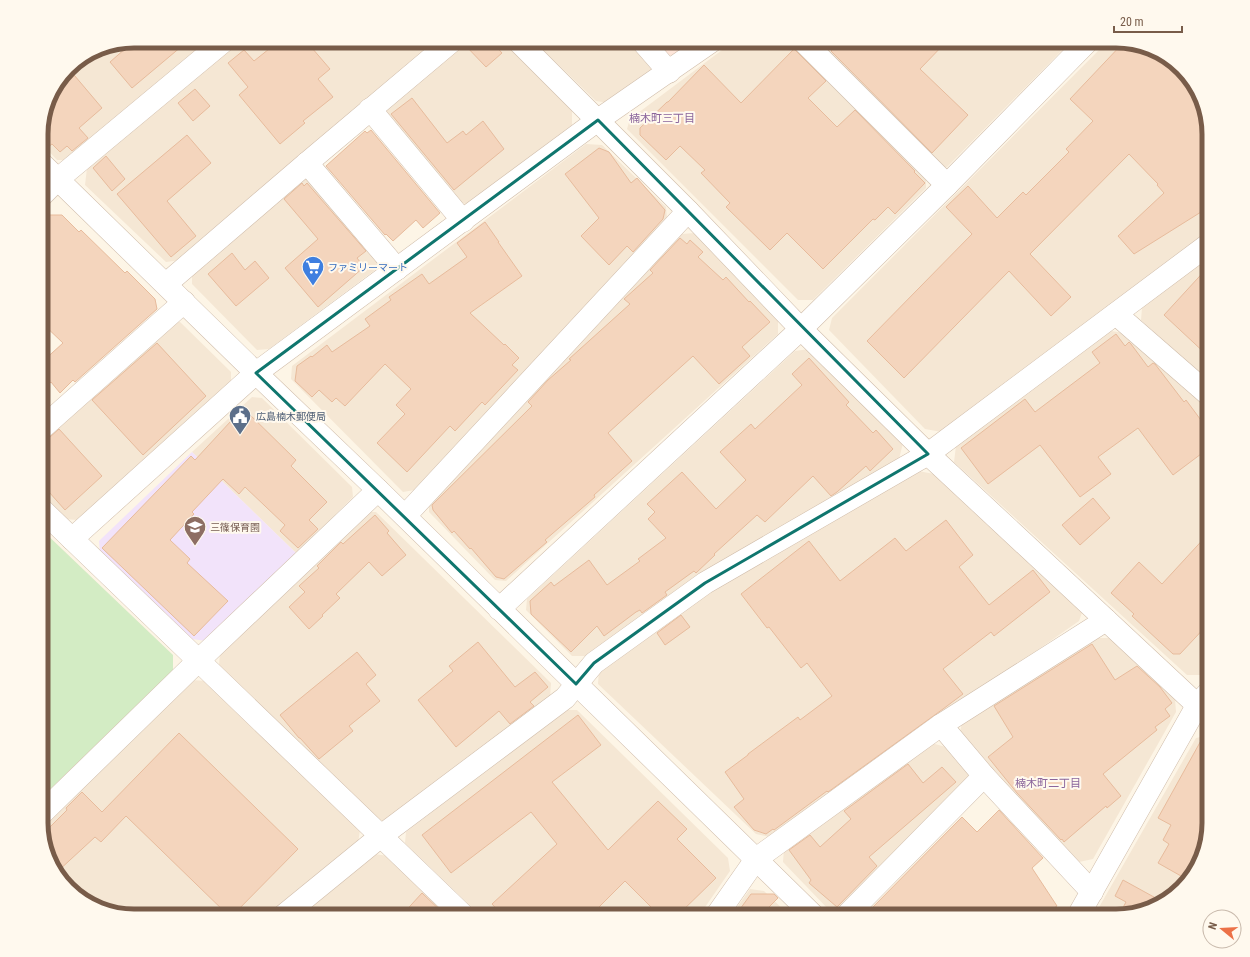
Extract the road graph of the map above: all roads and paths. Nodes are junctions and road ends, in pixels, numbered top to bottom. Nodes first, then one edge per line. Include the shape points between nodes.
1 (216, 48) edge
2 (444, 48) edge
3 (525, 48) edge
4 (648, 48) edge
5 (702, 48) edge
6 (810, 48) edge
7 (1081, 48) edge
8 (669, 72) junction
9 (370, 109) junction
10 (598, 120) junction
11 (307, 163) junction
12 (48, 170) edge
13 (58, 179) junction
14 (947, 185) junction
15 (48, 189) edge
16 (688, 211) junction
17 (462, 221) junction
18 (1202, 249) edge
19 (397, 269) junction
20 (166, 284) junction
21 (184, 302) junction
22 (1116, 314) junction
23 (802, 329) junction
24 (256, 373) junction
25 (1202, 389) edge
26 (48, 423) edge
27 (928, 454) junction
28 (378, 490) junction
29 (48, 516) edge
30 (405, 516) junction
31 (72, 539) junction
32 (499, 609) junction
33 (1106, 620) junction
34 (198, 661) junction
35 (576, 684) junction
36 (1202, 701) edge
37 (1202, 709) edge
38 (942, 725) junction
39 (984, 776) junction
40 (48, 807) edge
41 (382, 836) junction
42 (756, 859) junction
43 (1092, 892) junction
44 (292, 909) edge
45 (457, 909) edge
46 (721, 909) edge
47 (807, 909) edge
48 (853, 909) edge
49 (1082, 909) edge

1 - 13 street
2 - 9 street
3 - 10 street
4 - 8 street
5 - 8 street
6 - 14 street
7 - 14 street
8 - 10 street
9 - 11 street
9 - 17 street
10 - 16 street
10 - 17 street
11 - 19 street
11 - 20 street
12 - 13 street
13 - 15 street
13 - 20 street
14 - 23 street
16 - 23 street
16 - 30 street
17 - 19 street
18 - 22 street
19 - 24 street
20 - 21 street
21 - 24 street
21 - 26 street
22 - 25 street
22 - 27 street
23 - 27 street
23 - 32 street
24 - 28 street
24 - 31 street
27 - 33 street
27 - 35 street via 705,583 594,663
28 - 30 street
28 - 34 street
29 - 31 street
30 - 32 street
31 - 34 street
32 - 35 street
33 - 36 street
33 - 38 street
34 - 40 street
34 - 41 street
35 - 41 street via 565,698
35 - 42 street
37 - 43 street
38 - 39 street
38 - 42 street
39 - 43 street
39 - 48 street
41 - 44 street
41 - 45 street
42 - 46 street
42 - 47 street
43 - 49 street

